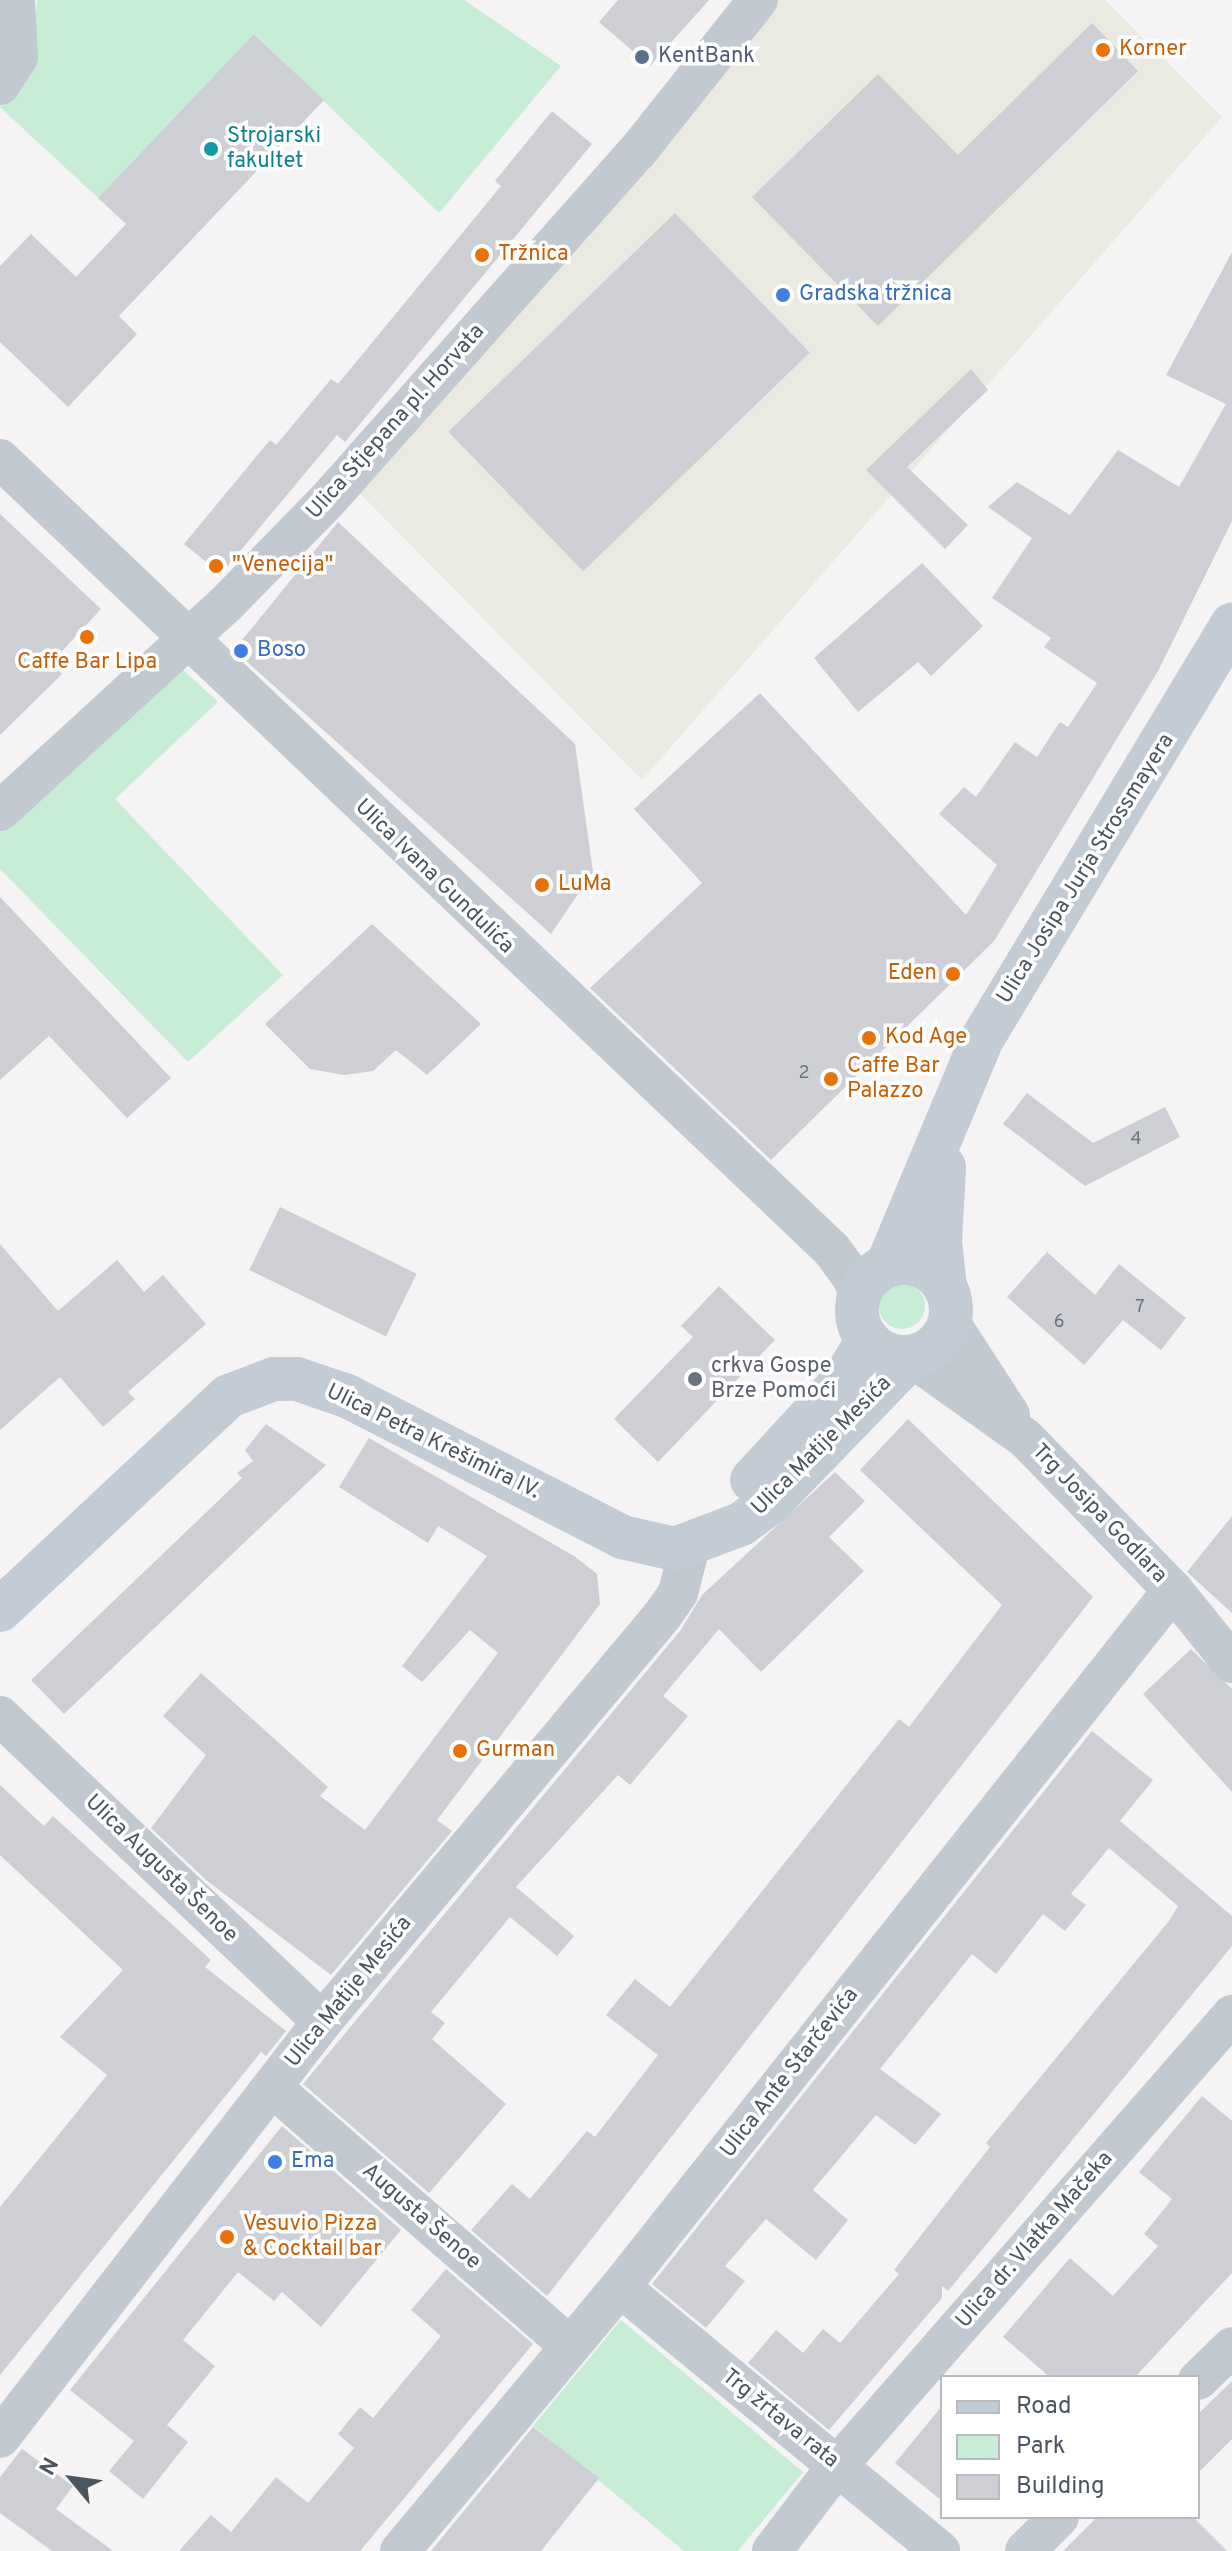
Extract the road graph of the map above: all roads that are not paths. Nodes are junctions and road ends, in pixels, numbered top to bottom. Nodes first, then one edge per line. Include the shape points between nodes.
1 (15, 0) edge
2 (758, 0) edge
3 (0, 85) edge
4 (0, 459) edge
5 (1232, 624) edge
6 (190, 637) junction
7 (0, 811) edge
8 (946, 1117) junction
9 (887, 1266) junction
10 (947, 1305) junction
11 (863, 1320) junction
12 (911, 1357) junction
13 (1025, 1438) junction
14 (697, 1544) junction
15 (1173, 1590) junction
16 (0, 1610) edge
17 (1232, 1663) edge
18 (0, 1716) edge
19 (1232, 2015) edge
20 (322, 2022) junction
21 (273, 2088) junction
22 (620, 2287) junction
23 (570, 2346) junction
24 (1232, 2347) edge
25 (1200, 2378) edge
26 (0, 2438) edge
27 (837, 2466) junction
28 (1057, 2519) edge
29 (400, 2551) edge
30 (772, 2551) edge
31 (940, 2551) edge
32 (1025, 2551) edge

1 - 3 street via 18,57
2 - 6 street, Ulica Stjepana pl. Horvata via 637,152 357,468
4 - 6 street, Ulica Ivana Gundulića
5 - 8 main road, Ulica Josipa Jurja Strossmayera via 982,1039
6 - 7 street, Ulica Stjepana pl. Horvata
6 - 11 street, Ulica Ivana Gundulića via 759,1188 832,1250 855,1282
8 - 9 main road via 918,1203
8 - 10 main road, Trg Josipa Godlara via 940,1242
9 - 10 main road, Trg Josipa Godlara via 920,1266
9 - 11 main road
10 - 12 main road via 935,1345
10 - 13 street, Trg Josipa Godlara
11 - 12 main road, Trg Josipa Godlara via 880,1351
11 - 14 main road, Ulica Matije Mesića via 843,1381
12 - 13 street, Trg Josipa Godlara
12 - 14 main road, Ulica Matije Mesića via 770,1503
13 - 15 street, Trg Josipa Godlara
14 - 16 main road, Ulica Petra Krešimira IV. via 660,1548 622,1537 347,1396 297,1379 274,1379 229,1396
14 - 20 street, Ulica Matije Mesića via 678,1593 662,1616
15 - 17 street, Trg Josipa Godlara
15 - 22 street, Ulica Ante Starčevića
18 - 20 street, Ulica Augusta Šenoe
19 - 27 street, Ulica dr. Vlatka Mačeka
20 - 21 street, Ulica Matije Mesića
21 - 23 street, Augusta Šenoe
21 - 26 street, Ulica Matije Mesića
22 - 23 street, Ulica Ante Starčevića
22 - 27 street, Trg žrtava rata
23 - 29 street, Ulica Ante Starčevića
24 - 25 street
27 - 30 street, Ulica dr. Vlatka Mačeka
27 - 31 street, Trg žrtava rata
28 - 32 street

